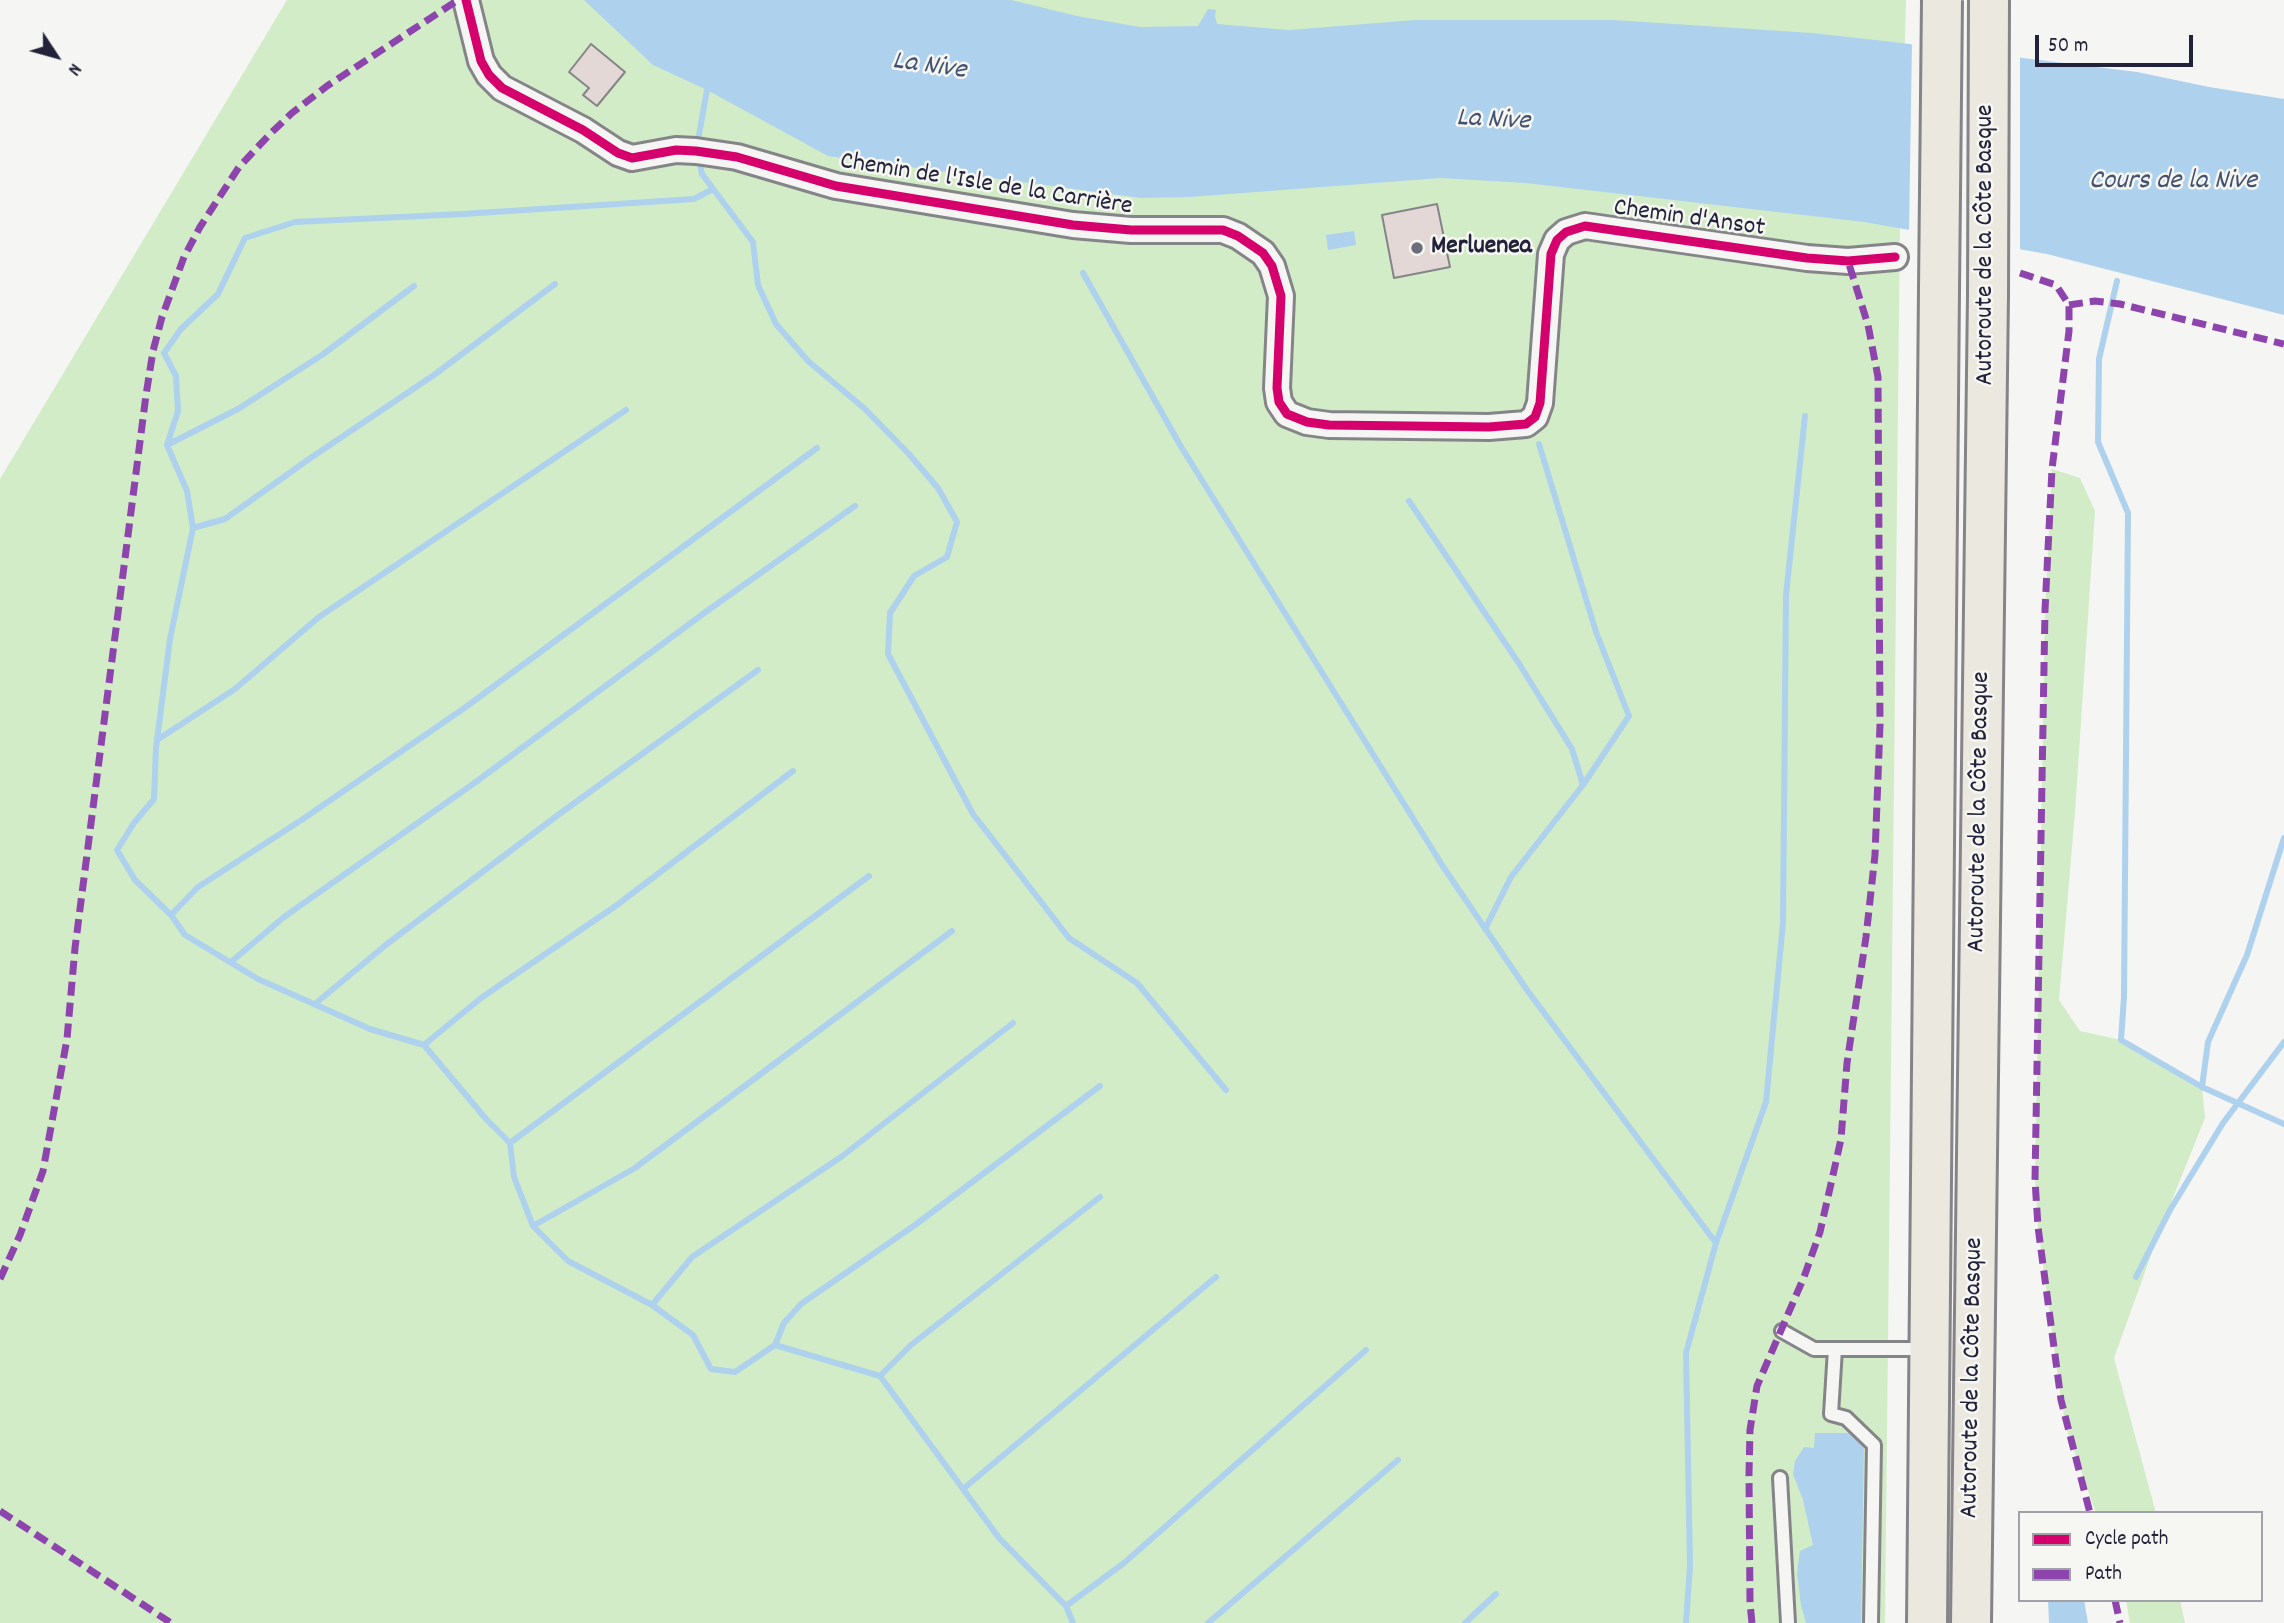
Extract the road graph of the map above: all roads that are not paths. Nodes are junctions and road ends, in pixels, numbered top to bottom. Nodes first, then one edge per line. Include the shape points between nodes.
1 (466, 0) edge
2 (1942, 0) edge
3 (1989, 0) edge
4 (1895, 257) dead end
5 (1516, 426) joint
6 (1782, 1331) dead end
7 (1835, 1349) junction
8 (1930, 1349) junction
9 (1780, 1478) dead end
10 (1788, 1623) edge
11 (1871, 1623) edge
12 (1927, 1623) edge
13 (1971, 1623) edge

1 - 5 street, Chemin de l'Isle de la Carrière via 481,61 502,89 618,153 632,158 676,150 737,157 836,186 1073,225 1223,230 1251,243 1272,266 1281,296 1277,388 1287,414 1329,425
2 - 8 highway, Autoroute de la Côte Basque, bridge
3 - 13 highway, Autoroute de la Côte Basque, bridge
4 - 5 street, Chemin d'Ansot via 1807,258 1585,226 1566,232 1551,254 1540,403 1535,417
6 - 7 lane via 1815,1349
7 - 8 lane
7 - 11 lane via 1831,1413 1846,1418 1874,1446
8 - 12 highway, Autoroute de la Côte Basque
9 - 10 lane

